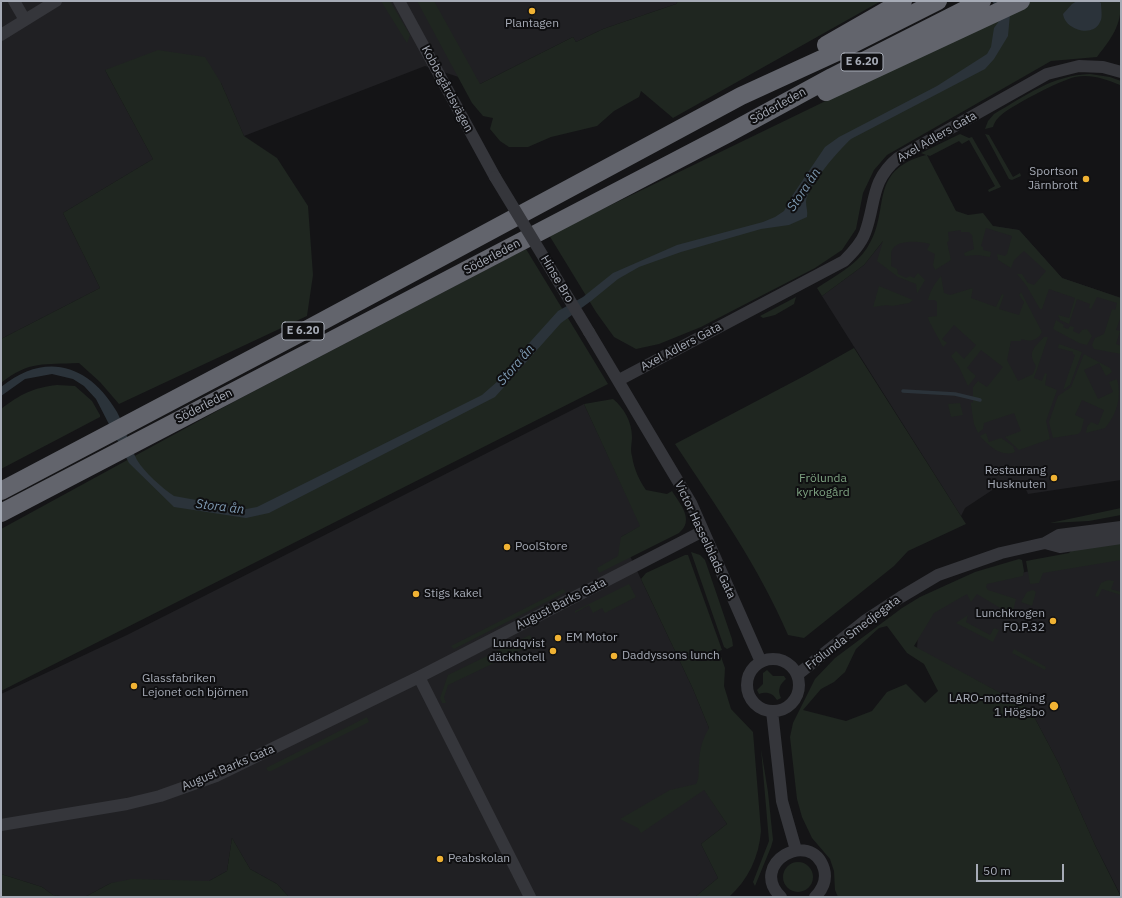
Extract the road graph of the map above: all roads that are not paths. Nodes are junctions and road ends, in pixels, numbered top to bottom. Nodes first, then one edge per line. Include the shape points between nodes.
1 (14, 1) edge
2 (56, 1) edge
3 (399, 1) edge
4 (903, 1) edge
5 (938, 1) edge
6 (982, 1) edge
7 (1021, 1) edge
8 (25, 20) junction
9 (1, 35) edge
10 (1121, 72) edge
11 (741, 96) junction
12 (743, 126) junction
13 (495, 177) joint
14 (619, 380) junction
15 (1, 491) edge
16 (1, 513) edge
17 (1121, 527) edge
18 (703, 531) junction
19 (1121, 538) edge
20 (1045, 543) junction
21 (761, 662) junction
22 (797, 675) junction
23 (420, 677) junction
24 (772, 711) junction
25 (1, 825) edge
26 (796, 850) junction
27 (777, 896) edge
28 (530, 897) edge
29 (815, 897) edge

1 - 8 street
2 - 8 street
3 - 13 street, Kobbegårdsvägen
4 - 11 highway
5 - 11 highway, Söderleden / E 6.20 via 837,52
6 - 12 highway, Söderleden / E 6.20 via 832,77
7 - 12 highway via 833,90
8 - 9 street
10 - 14 street, Axel Adlers Gata via 1103,67 1079,66 1047,74 904,154 890,164 878,181 864,234 859,244 844,260
11 - 15 highway, Söderleden / E 6.20
12 - 16 highway, Söderleden / E 6.20
13 - 14 street, Hinse Bro, bridge
14 - 18 street, Victor Hasselblads Gata via 691,503
17 - 20 street, Frölunda Smedjegata via 1059,535
18 - 21 street, Victor Hasselblads Gata
18 - 23 street, August Barks Gata
19 - 20 street, Frölunda Smedjegata via 1060,547
20 - 22 street, Frölunda Smedjegata via 1001,553 938,575 866,620
21 - 22 street via 771,659 782,661
21 - 24 street via 748,675 748,694 755,704
22 - 24 street via 798,690 794,700 787,707
23 - 25 street, August Barks Gata via 240,766 190,786 127,804
23 - 28 street
24 - 26 street via 782,801
26 - 27 street via 780,857 773,868 772,882
26 - 29 street via 818,858 823,867 825,881 822,890

